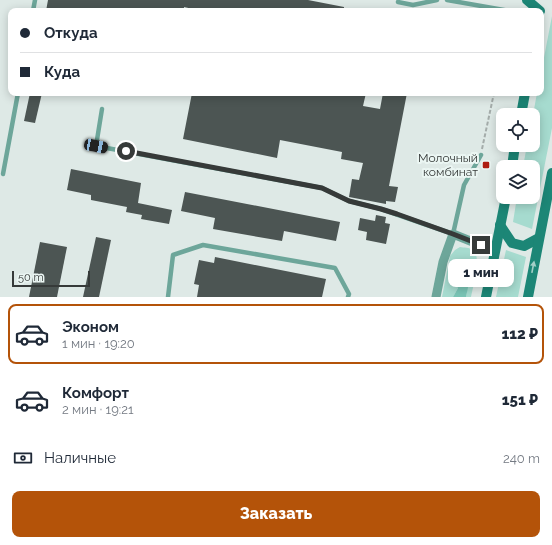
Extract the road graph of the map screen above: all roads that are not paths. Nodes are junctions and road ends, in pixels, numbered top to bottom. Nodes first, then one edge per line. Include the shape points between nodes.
1 (438, 0) edge
2 (447, 0) edge
3 (527, 0) edge
4 (398, 2) dead end
5 (493, 8) edge
6 (536, 8) edge
7 (17, 96) edge
8 (524, 96) edge
9 (522, 108) edge
10 (102, 109) dead end
11 (481, 155) road end
12 (552, 173) edge
13 (3, 174) dead end
14 (504, 204) edge
15 (500, 225) junction
16 (453, 234) junction
17 (539, 238) junction
18 (495, 251) junction
19 (168, 297) edge
20 (348, 297) edge
21 (436, 297) edge
22 (486, 297) edge
23 (528, 297) edge

1 - 4 lane via 413,6
2 - 5 lane
3 - 6 main road
7 - 13 lane
8 - 9 main road
10 - 16 lane via 96,146 322,188 349,201 381,209
11 - 16 lane via 464,185
12 - 17 main road
14 - 15 main road
15 - 17 main road via 512,243 524,246
15 - 18 main road
16 - 18 street
16 - 21 street via 443,262
23 -> 17 main road
18 - 22 main road
19 - 20 lane via 173,255 203,245 335,268 349,294

